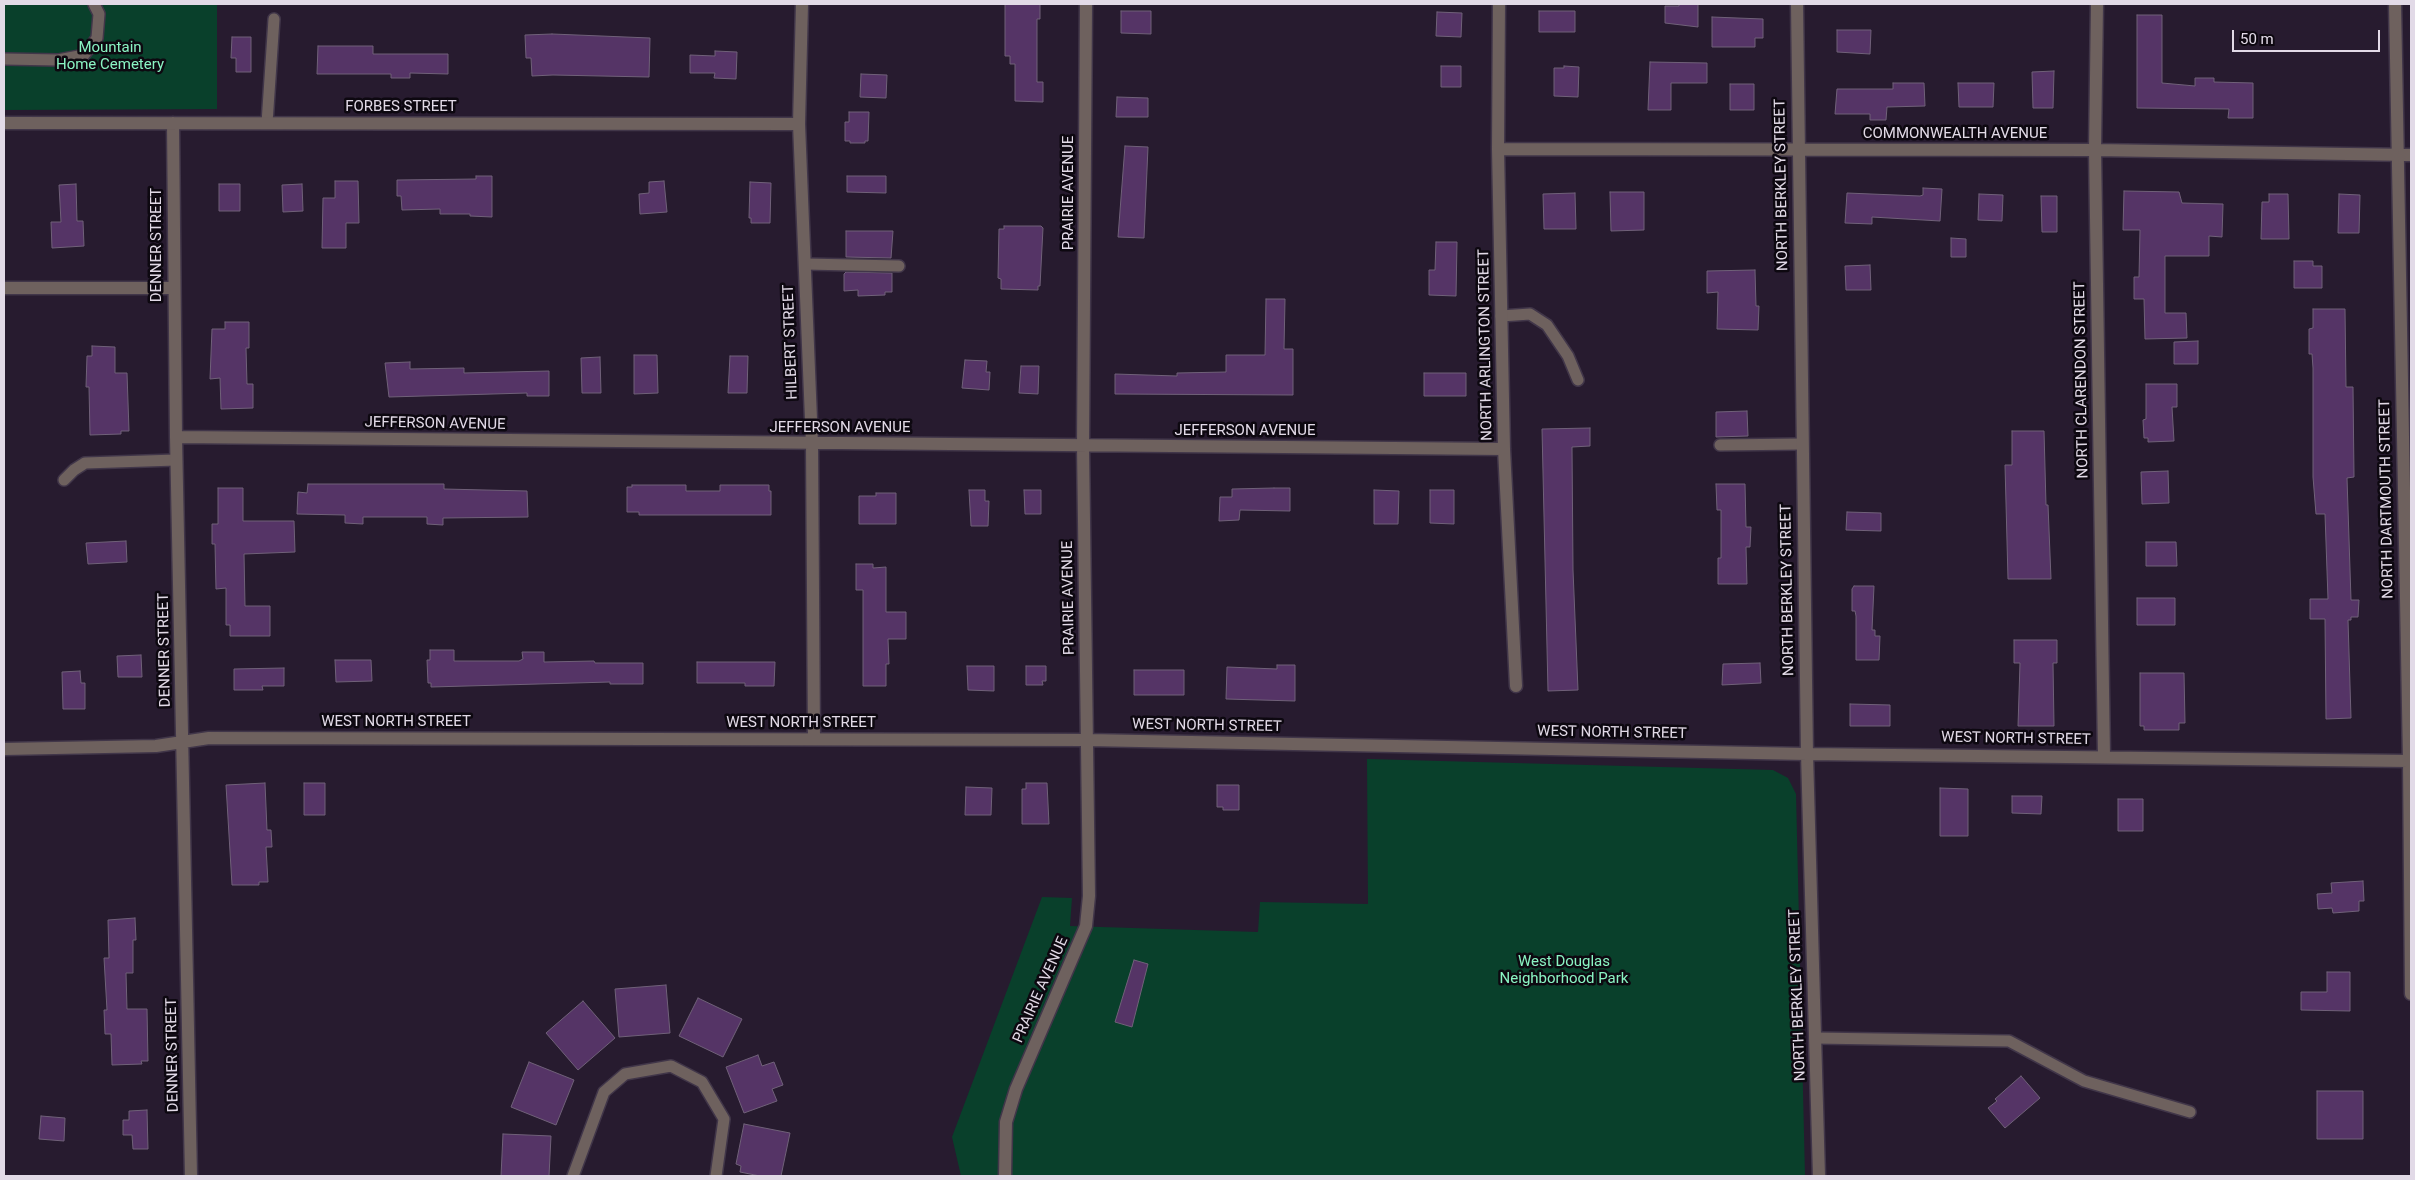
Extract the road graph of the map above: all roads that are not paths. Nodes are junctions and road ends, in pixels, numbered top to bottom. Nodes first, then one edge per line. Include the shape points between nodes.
1 (94, 4) edge
2 (802, 4) edge
3 (1086, 4) edge
4 (1499, 4) edge
5 (1797, 4) edge
6 (2097, 4) edge
7 (2395, 4) edge
8 (274, 19) dead end
9 (4, 59) edge
10 (173, 122) junction
11 (4, 123) edge
12 (267, 123) junction
13 (799, 124) junction
14 (1498, 149) junction
15 (1798, 150) junction
16 (2095, 150) junction
17 (2396, 154) junction
18 (2411, 155) edge
19 (805, 264) junction
20 (899, 266) dead end
21 (4, 288) edge
22 (174, 288) junction
23 (1501, 316) junction
24 (1578, 380) dead end
25 (176, 437) junction
26 (812, 444) junction
27 (1802, 444) junction
28 (1720, 445) dead end
29 (1083, 446) junction
30 (1504, 449) junction
31 (176, 460) junction
32 (64, 480) dead end
33 (1516, 686) dead end
34 (814, 739) junction
35 (1088, 740) junction
36 (183, 742) junction
37 (4, 749) edge
38 (1807, 754) junction
39 (2104, 756) junction
40 (2409, 761) junction
41 (2411, 994) edge
42 (1815, 1038) junction
43 (2190, 1112) dead end
44 (191, 1176) edge
45 (573, 1176) edge
46 (716, 1176) edge
47 (1005, 1176) edge
48 (1819, 1176) edge

1 - 9 lane via 99,14 97,38 84,54 58,60
2 - 13 street, HILBERT STREET
3 - 29 street, PRAIRIE AVENUE
4 - 14 street, NORTH ARLINGTON STREET
5 - 15 street, NORTH BERKLEY STREET
6 - 16 street, NORTH CLARENDON STREET
7 - 17 street, NORTH DARTMOUTH STREET
8 - 12 lane
10 - 11 street, FORBES STREET
10 - 12 street, FORBES STREET
10 - 22 street, DENNER STREET
12 - 13 street, FORBES STREET
13 - 19 street, HILBERT STREET
14 - 15 street, COMMONWEALTH AVENUE
14 - 23 street, NORTH ARLINGTON STREET
15 - 16 street, COMMONWEALTH AVENUE
15 - 27 street, NORTH BERKLEY STREET
16 - 17 street, COMMONWEALTH AVENUE
16 - 39 street, NORTH CLARENDON STREET
17 - 18 street, COMMONWEALTH AVENUE
17 - 40 street, NORTH DARTMOUTH STREET
19 - 20 lane
19 - 26 street, HILBERT STREET
21 - 22 street
22 - 25 street, DENNER STREET
23 - 24 lane via 1530,314 1547,325 1568,356
23 - 30 street, NORTH ARLINGTON STREET
25 - 26 street, JEFFERSON AVENUE
25 - 31 street, DENNER STREET
26 - 29 street, JEFFERSON AVENUE
26 - 34 street, HILBERT STREET
27 - 28 lane
27 - 38 street, NORTH BERKLEY STREET
29 - 30 street, JEFFERSON AVENUE
29 - 35 street, PRAIRIE AVENUE
30 - 33 street, NORTH ARLINGTON STREET
31 - 32 lane via 85,463
31 - 36 street, DENNER STREET
34 - 35 street, WEST NORTH STREET
34 - 36 street, WEST NORTH STREET via 209,738
35 - 38 street, WEST NORTH STREET
35 - 47 street, PRAIRIE AVENUE via 1089,896 1086,926 1016,1089 1006,1122
36 - 37 street, WEST NORTH STREET via 156,746
36 - 44 street, DENNER STREET
38 - 39 street, WEST NORTH STREET
38 - 42 street, NORTH BERKLEY STREET
39 - 40 street, WEST NORTH STREET
40 - 41 street, NORTH DARTMOUTH STREET
42 - 43 lane via 2009,1042 2084,1080
42 - 48 street, NORTH BERKLEY STREET
45 - 46 lane via 604,1092 625,1074 671,1066 702,1082 724,1119

